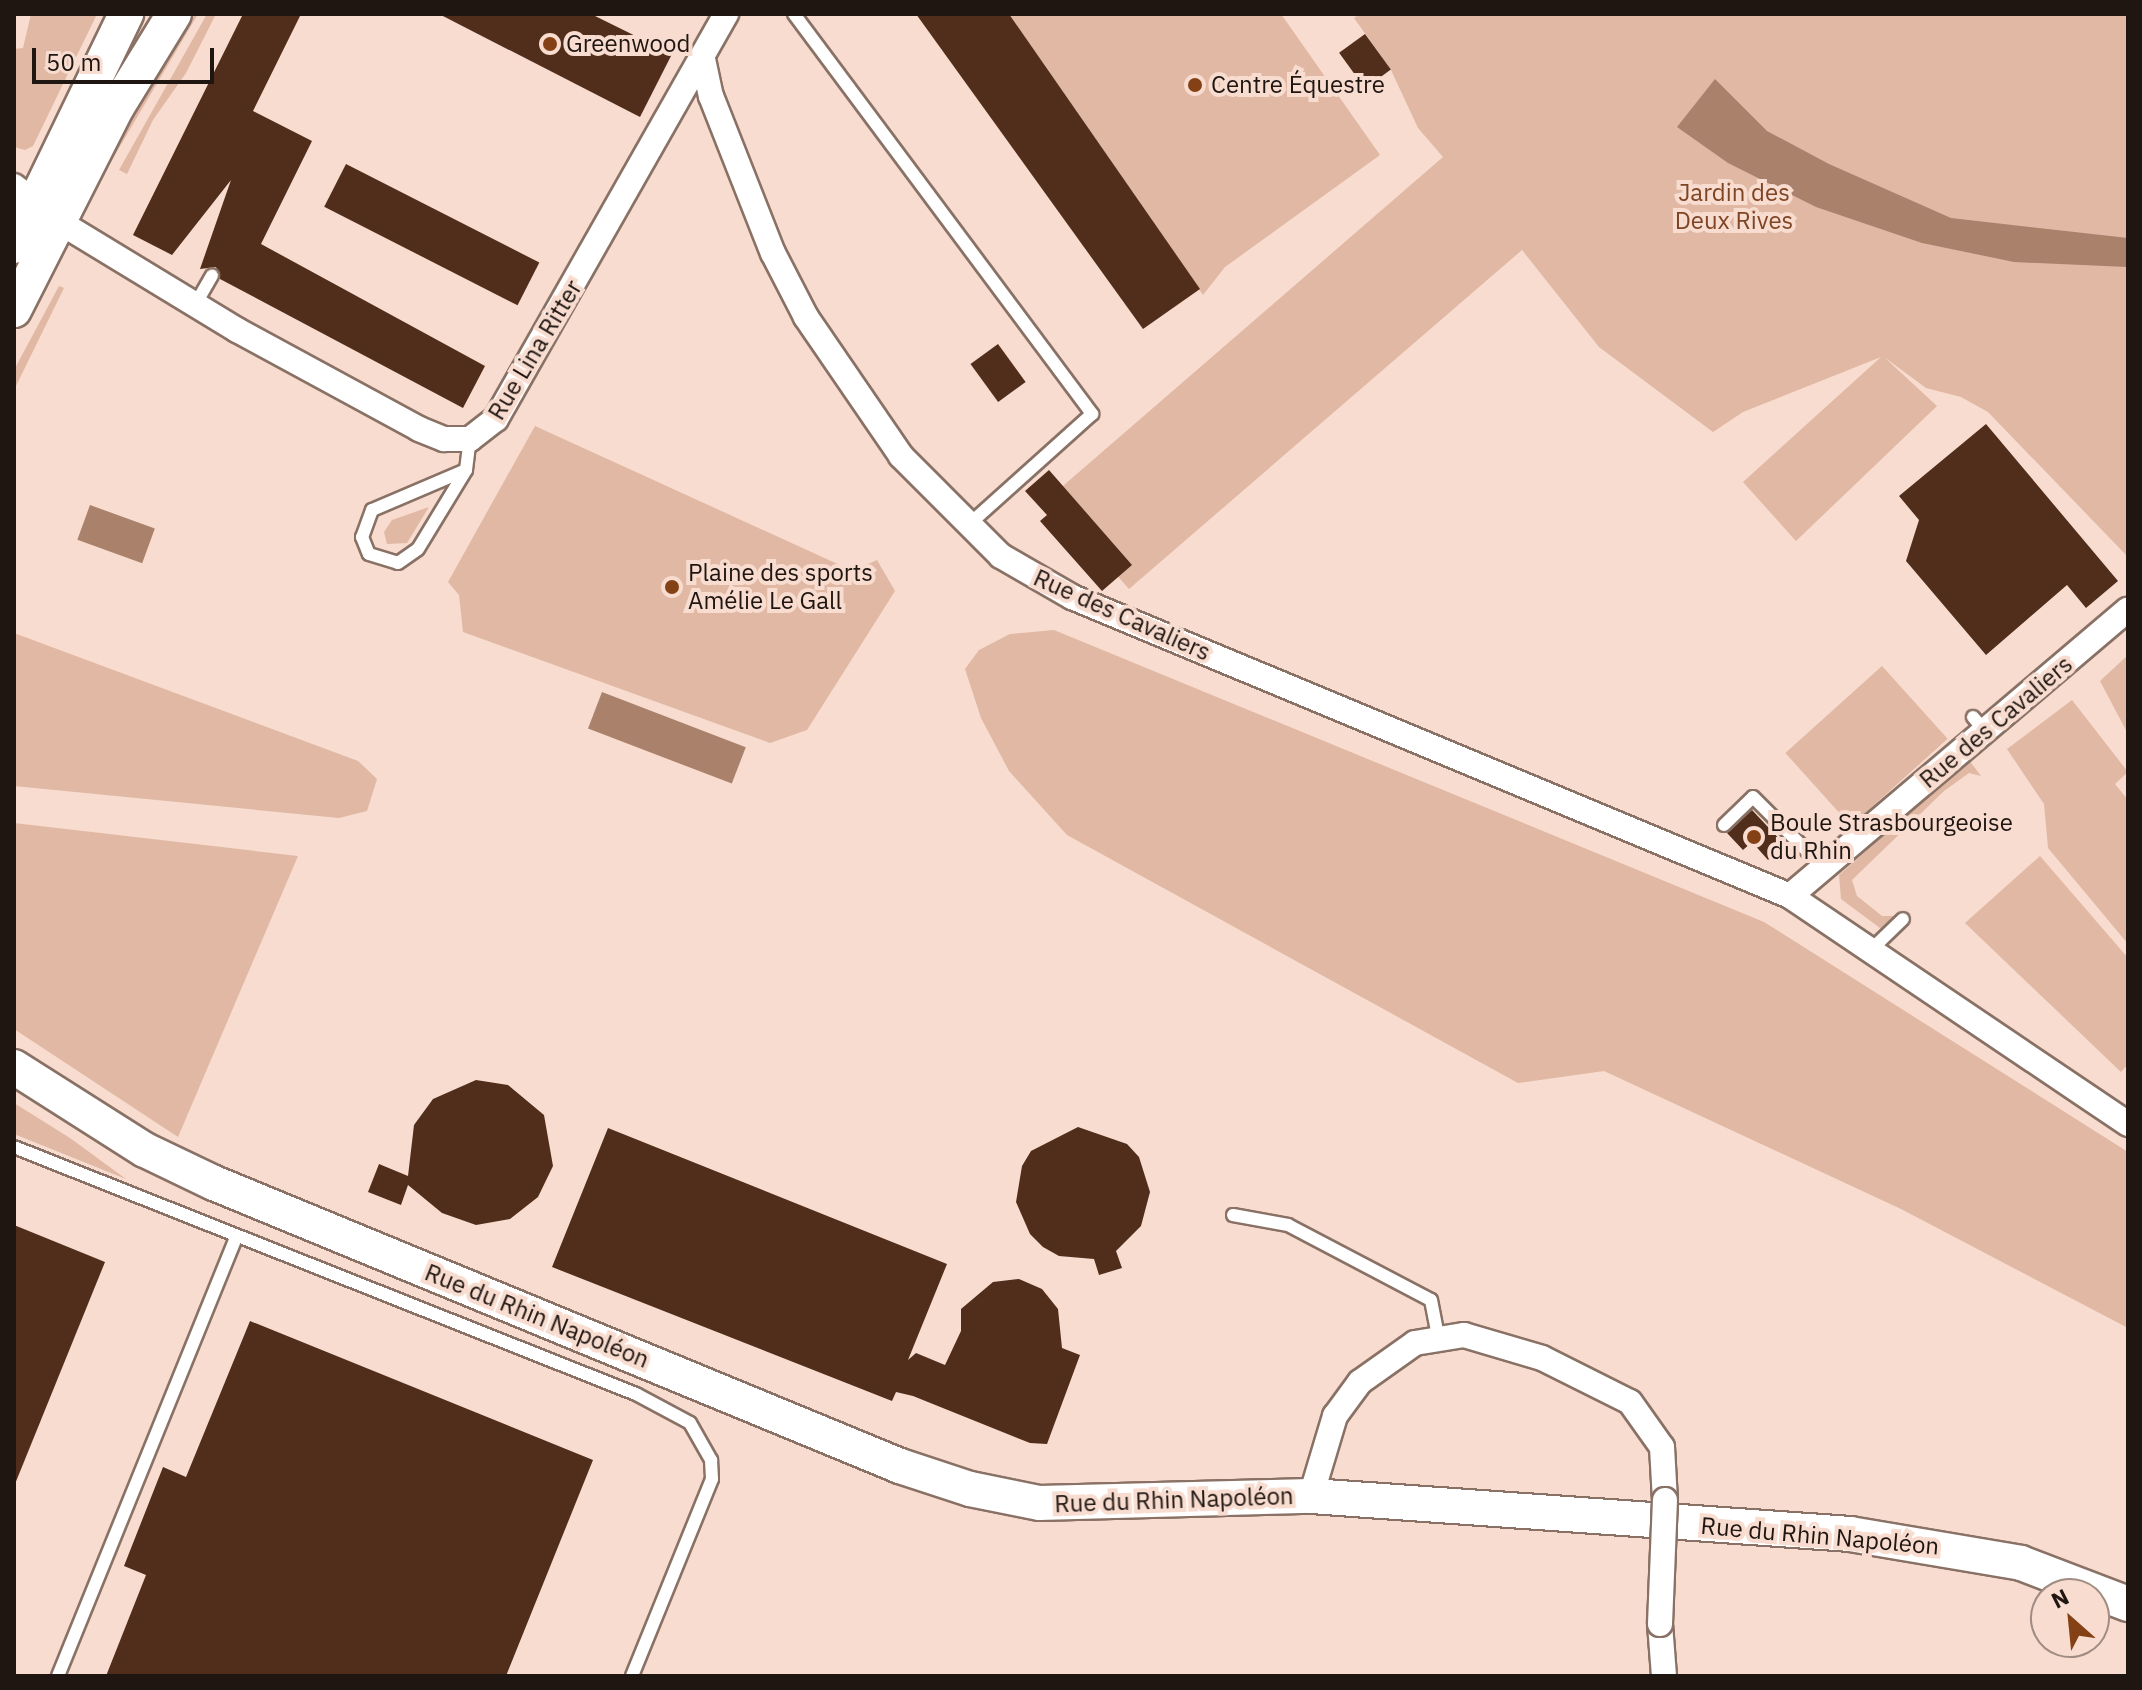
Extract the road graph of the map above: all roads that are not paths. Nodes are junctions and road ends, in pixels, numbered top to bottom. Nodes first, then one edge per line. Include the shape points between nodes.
1 (126, 14) edge
2 (174, 14) edge
3 (726, 14) edge
4 (794, 14) edge
5 (703, 59) junction
6 (37, 204) edge
7 (14, 246) edge
8 (212, 275) dead end
9 (195, 305) junction
10 (14, 310) edge
11 (470, 439) junction
12 (466, 470) junction
13 (967, 526) junction
14 (2128, 609) edge
15 (1724, 825) dead end
16 (1824, 868) junction
17 (1790, 896) junction
18 (1903, 919) dead end
19 (1874, 947) junction
20 (14, 1067) edge
21 (2128, 1124) edge
22 (14, 1147) edge
23 (1233, 1215) dead end
24 (236, 1238) junction
25 (1438, 1336) junction
26 (1311, 1496) junction
27 (2128, 1604) edge
28 (58, 1676) edge
29 (632, 1676) edge
30 (1664, 1676) edge

1 - 6 main road
2 - 6 main road via 117,107
3 - 5 street, Rue Lina Ritter
4 - 13 lane via 1092,414
5 - 11 street, Rue Lina Ritter via 496,419
5 - 13 street, Rue des Cavaliers via 711,96 773,253 806,317 901,456
6 - 7 main road
6 - 9 street, Rue Lina Ritter
6 - 10 main road
8 - 9 lane
9 - 11 street, Rue Lina Ritter via 419,429 444,439
11 - 12 lane
12 - 12 lane via 372,510 362,537 369,554 389,564 412,555
13 - 17 street, Rue des Cavaliers via 1058,591
14 - 16 street, Rue des Cavaliers via 1979,724
15 - 16 lane via 1753,797
16 - 17 street, Rue des Cavaliers
17 - 19 street, Rue des Cavaliers
18 - 19 lane
19 - 21 street, Rue des Cavaliers
20 - 26 main road, Rue du Rhin Napoléon via 145,1150 214,1183 900,1466 1039,1503
22 - 24 lane
23 - 25 lane via 1288,1225 1431,1300
24 - 28 lane
24 - 29 lane via 636,1394 690,1423 711,1460 712,1479
25 - 26 street via 1392,1355 1360,1382 1335,1416
25 - 30 street, bridge via 1464,1335 1542,1358 1630,1402 1662,1447
26 - 27 main road, Rue du Rhin Napoléon via 1942,1546 2021,1563

